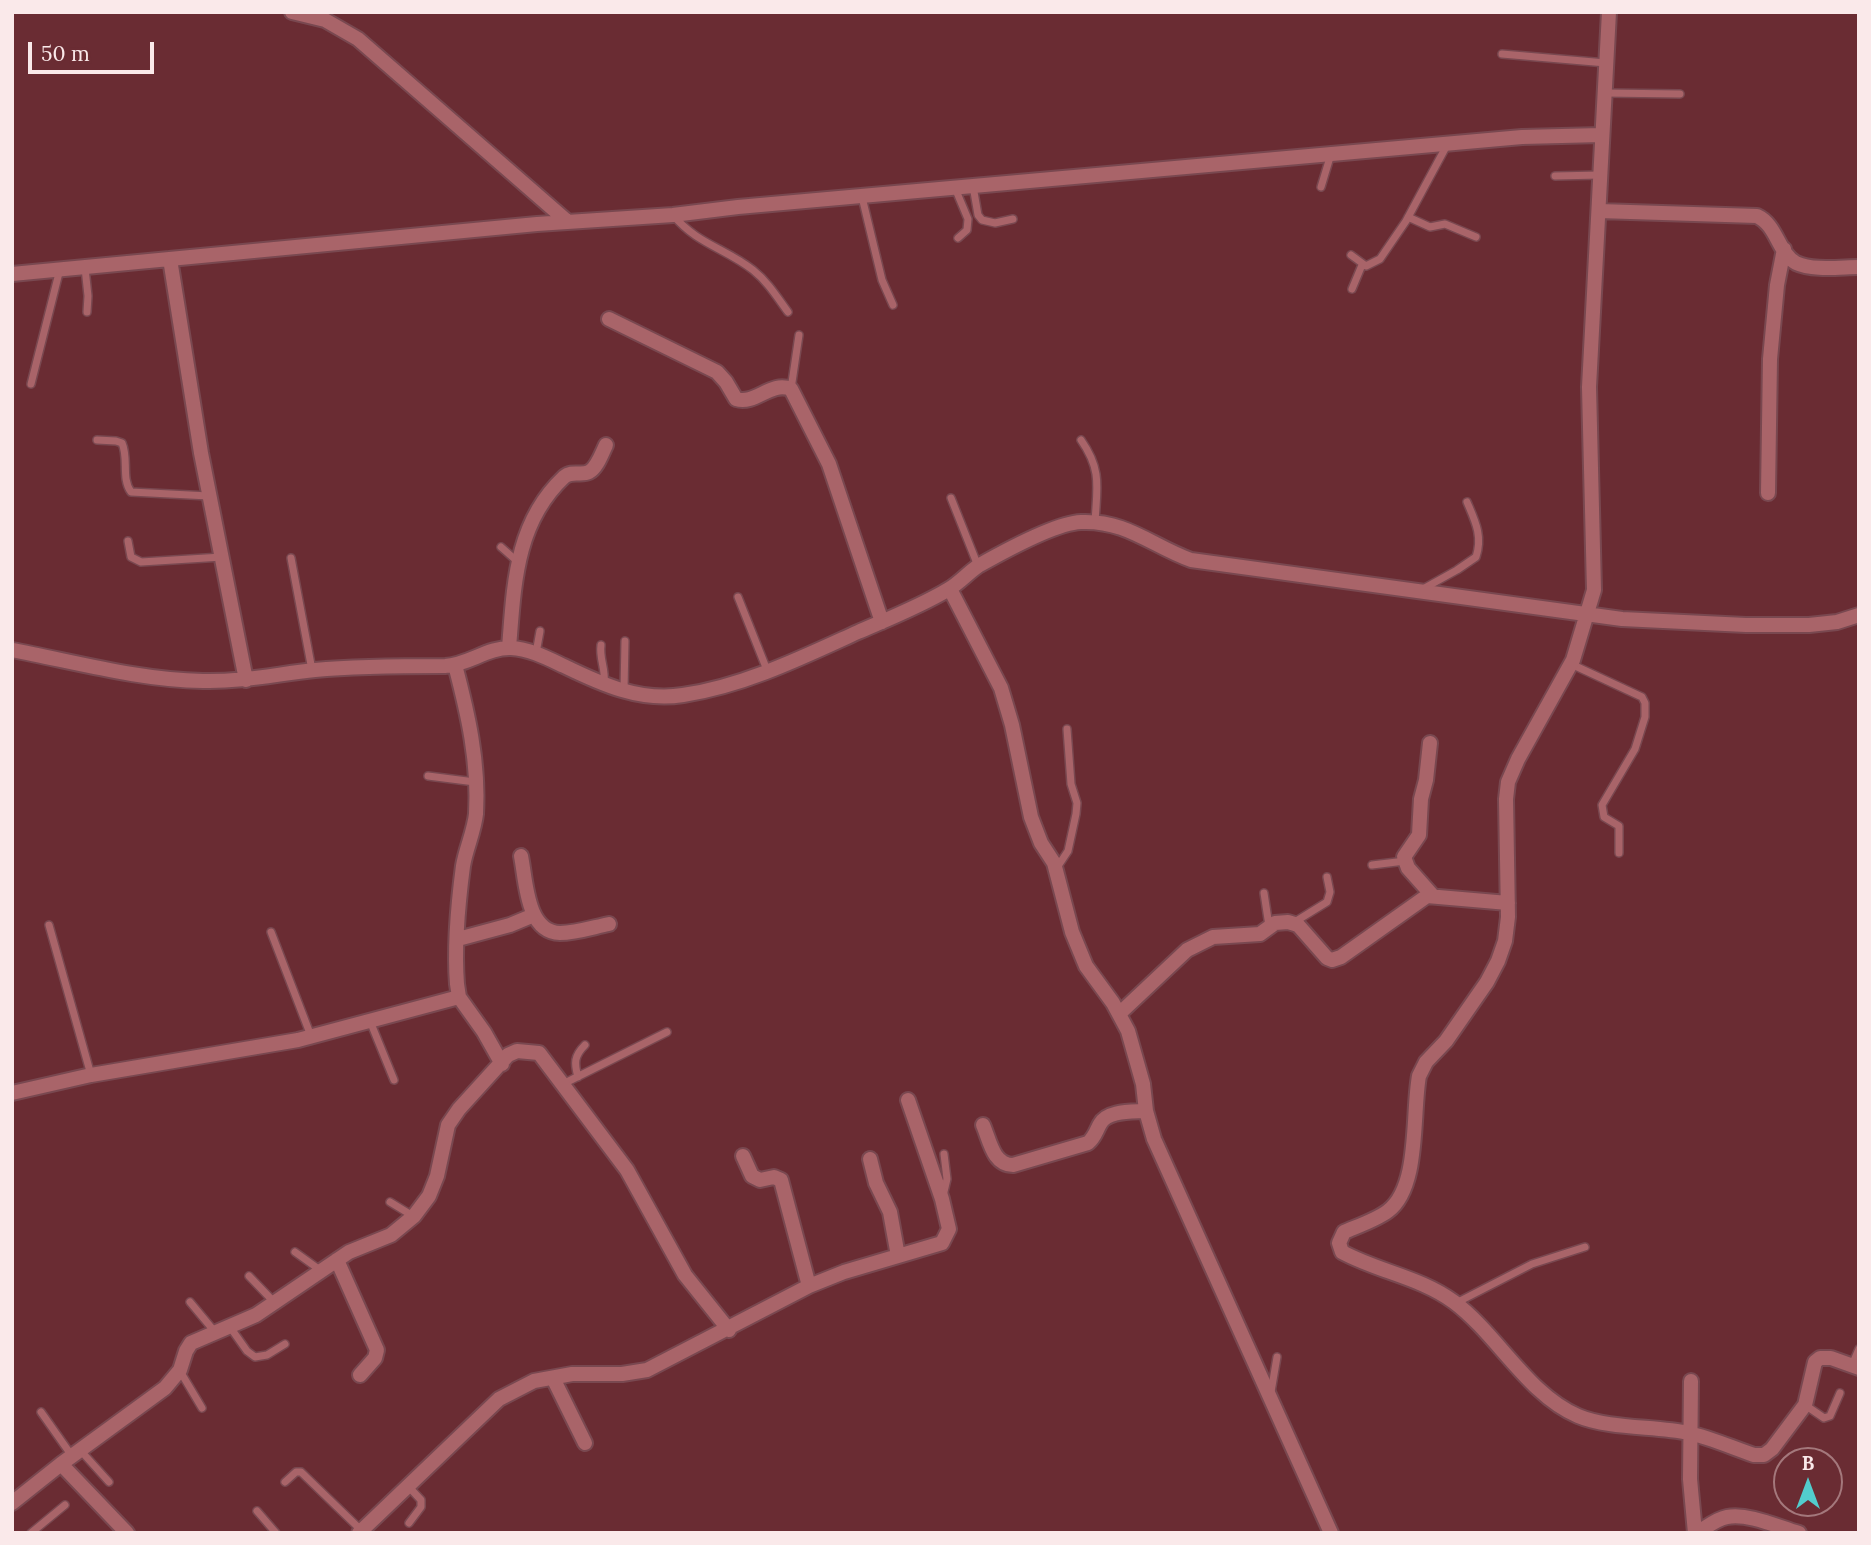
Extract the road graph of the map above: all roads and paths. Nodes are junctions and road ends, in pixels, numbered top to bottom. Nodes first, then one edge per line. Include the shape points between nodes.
1 (292, 12) edge
2 (1609, 12) edge
3 (1502, 54) dead end
4 (1606, 63) junction
5 (1604, 93) junction
6 (1680, 94) dead end
7 (1601, 135) junction
8 (1448, 144) junction
9 (1332, 154) junction
10 (1600, 175) junction
11 (1555, 176) dead end
12 (973, 186) junction
13 (1321, 187) dead end
14 (955, 188) junction
15 (862, 197) junction
16 (1599, 211) junction
17 (673, 215) junction
18 (1408, 217) junction
19 (1013, 219) dead end
20 (568, 222) junction
21 (1476, 237) dead end
22 (958, 238) dead end
23 (1784, 249) junction
24 (1351, 255) dead end
25 (170, 259) junction
26 (1362, 265) junction
27 (85, 267) junction
28 (1859, 267) edge
29 (60, 269) junction
30 (12, 274) edge
31 (1352, 289) dead end
32 (893, 305) dead end
33 (87, 312) dead end
34 (788, 312) dead end
35 (609, 319) dead end
36 (799, 335) dead end
37 (30, 384) dead end
38 (791, 388) junction
39 (97, 440) dead end
40 (1081, 440) dead end
41 (606, 445) dead end
42 (1768, 493) dead end
43 (209, 496) junction
44 (951, 498) dead end
45 (1467, 502) dead end
46 (1095, 523) junction
47 (128, 541) dead end
48 (501, 547) dead end
49 (222, 557) junction
50 (291, 558) dead end
51 (518, 562) junction
52 (978, 566) junction
53 (950, 589) junction
54 (1417, 591) junction
55 (738, 597) dead end
56 (1588, 615) junction
57 (1859, 615) edge
58 (882, 622) junction
59 (540, 631) dead end
60 (625, 641) dead end
61 (601, 645) dead end
62 (509, 648) junction
63 (12, 650) edge
64 (536, 653) junction
65 (1571, 664) junction
66 (455, 665) junction
67 (313, 670) junction
68 (767, 670) junction
69 (246, 680) junction
70 (604, 684) junction
71 (624, 691) junction
72 (1067, 729) dead end
73 (1430, 743) dead end
74 (428, 776) dead end
75 (476, 782) junction
76 (1619, 853) dead end
77 (521, 856) dead end
78 (1405, 861) junction
79 (1372, 865) dead end
80 (1056, 870) junction
81 (1327, 877) dead end
82 (1264, 893) dead end
83 (1432, 895) junction
84 (1507, 903) junction
85 (534, 915) junction
86 (1292, 923) junction
87 (609, 924) dead end
88 (49, 925) dead end
89 (1269, 926) junction
90 (271, 932) dead end
91 (458, 939) junction
92 (459, 998) junction
93 (1119, 1014) junction
94 (370, 1021) junction
95 (667, 1032) dead end
96 (311, 1036) junction
97 (585, 1045) dead end
98 (502, 1063) junction
99 (91, 1075) junction
100 (578, 1077) junction
101 (394, 1080) dead end
102 (563, 1084) junction
103 (12, 1093) edge
104 (908, 1100) dead end
105 (1146, 1111) junction
106 (983, 1125) dead end
107 (944, 1154) dead end
108 (743, 1156) dead end
109 (870, 1159) dead end
110 (942, 1199) junction
111 (390, 1202) dead end
112 (414, 1216) junction
113 (1585, 1247) dead end
114 (295, 1252) dead end
115 (898, 1256) junction
116 (337, 1260) junction
117 (321, 1271) junction
118 (249, 1276) dead end
119 (809, 1286) junction
120 (190, 1302) dead end
121 (275, 1303) junction
122 (1455, 1303) junction
123 (230, 1327) junction
124 (729, 1330) junction
125 (215, 1333) junction
126 (285, 1344) dead end
127 (1859, 1349) edge
128 (1278, 1357) dead end
129 (1855, 1366) edge
130 (180, 1370) junction
131 (360, 1375) dead end
132 (553, 1378) junction
133 (1691, 1381) dead end
134 (1840, 1392) dead end
135 (1270, 1400) junction
136 (1805, 1405) junction
137 (202, 1408) dead end
138 (41, 1412) dead end
139 (1689, 1433) junction
140 (585, 1443) dead end
141 (71, 1457) junction
142 (109, 1482) dead end
143 (285, 1482) dead end
144 (408, 1485) junction
145 (12, 1503) edge
146 (65, 1505) dead end
147 (257, 1511) dead end
148 (409, 1523) dead end
149 (364, 1531) edge
150 (31, 1533) edge
151 (127, 1533) edge
152 (276, 1533) edge
153 (1331, 1533) edge
154 (1696, 1533) edge
155 (1799, 1533) edge

1 - 20 street via 325,20 358,39
2 - 4 street
3 - 4 lane
4 - 5 street
5 - 6 lane
5 - 7 street
7 - 8 street
7 - 10 street
8 - 9 street
8 - 18 lane
9 - 12 street
9 - 13 lane
10 - 11 lane
10 - 16 street
12 - 14 street
12 - 19 lane via 982,220
14 - 15 street
14 - 22 lane via 968,219 967,230
15 - 17 street
15 - 32 lane via 882,280
16 - 23 street via 1752,215 1764,219
16 - 56 street via 1589,387 1594,590
17 - 20 street
17 - 34 lane via 693,236 753,270
18 - 21 lane via 1430,227 1445,224
18 - 26 lane via 1380,259
20 - 25 street
23 - 28 street via 1793,261 1805,266
23 - 42 street via 1770,359
24 - 26 lane
25 - 27 street
25 - 43 street
26 - 31 lane
27 - 29 street
27 - 33 lane
29 - 30 street
29 - 37 lane
35 - 38 street via 717,372 736,399 752,399 776,387
36 - 38 lane
38 - 58 street via 829,464
39 - 43 lane via 122,443 131,492
40 - 46 lane via 1097,470
41 - 51 street via 592,470 564,477 534,514
43 - 49 street
44 - 52 lane
45 - 54 lane via 1477,524 1476,557
46 - 52 street via 1065,525
46 - 54 street via 1129,529 1191,560
47 - 49 lane via 131,557 141,562
48 - 51 lane
49 - 69 street
50 - 67 lane
51 - 62 street
52 - 53 street
53 - 58 street
53 - 80 street via 1001,688 1031,817
54 - 56 street
55 - 68 lane
56 - 57 street via 1784,625 1838,622
56 - 65 street
58 - 68 street
59 - 64 lane
60 - 71 lane
61 - 70 lane
62 - 64 street
62 - 66 street
63 - 69 street via 162,679
64 - 70 street
65 - 76 lane via 1642,697 1645,703 1635,749 1602,805 1604,817 1619,826
65 - 84 street via 1508,782
66 - 67 street
66 - 75 street via 472,734
67 - 69 street
68 - 71 street via 680,696
70 - 71 street
72 - 80 lane via 1077,803 1068,851
73 - 78 street via 1419,835
74 - 75 lane
75 - 91 street via 476,814 463,868
77 - 85 street
78 - 79 lane
78 - 83 street
80 - 93 street via 1086,966
81 - 86 lane via 1331,891 1327,902
82 - 89 lane
83 - 84 street
83 - 86 street via 1337,959 1327,958
84 - 122 street via 1507,932 1498,961 1419,1076 1409,1179 1402,1197 1388,1211 1344,1232 1339,1243 1342,1252 1357,1260 1426,1284
85 - 87 street via 545,928 560,933
85 - 91 street
86 - 89 street
88 - 99 lane
89 - 93 street via 1260,934 1204,940 1187,950
90 - 96 lane
91 - 92 street
92 - 94 street
92 - 98 street
93 - 105 street via 1143,1084
94 - 96 street
94 - 101 lane
95 - 100 lane
96 - 99 street
97 - 100 lane via 575,1059
98 - 102 street via 517,1051 539,1053
98 - 112 street via 447,1125 437,1176
99 - 103 street
100 - 102 lane
102 - 124 street via 627,1170 685,1275
104 - 110 street
105 - 106 street via 1108,1115 1088,1143 1013,1165 998,1161
105 - 135 street via 1162,1158
107 - 110 lane via 947,1179
108 - 119 street via 752,1176 781,1180
109 - 115 street via 890,1212
110 - 115 street via 949,1229 942,1243
111 - 112 lane
112 - 116 street via 391,1235
113 - 122 lane via 1523,1268
114 - 117 lane
115 - 119 street
116 - 117 street
116 - 131 street via 377,1350
117 - 121 street
118 - 121 lane
119 - 124 street
120 - 125 lane
121 - 123 street
122 - 139 street via 1560,1407 1580,1417
123 - 125 street
123 - 126 lane via 255,1357
124 - 132 street via 647,1370
125 - 130 street via 191,1343
127 - 129 lane
128 - 135 lane
129 - 136 street via 1820,1358 1815,1362
130 - 137 lane
130 - 141 street via 165,1388
132 - 140 street
132 - 144 street via 534,1381 499,1399
133 - 139 street
134 - 136 lane via 1830,1416 1824,1418
135 - 153 street
136 - 139 street via 1764,1455
138 - 141 lane
139 - 154 street
141 - 142 lane
141 - 145 street
141 - 151 street
143 - 149 lane via 301,1472
144 - 148 lane via 421,1500
144 - 149 street
146 - 150 lane
147 - 152 lane
154 - 155 street via 1730,1516

